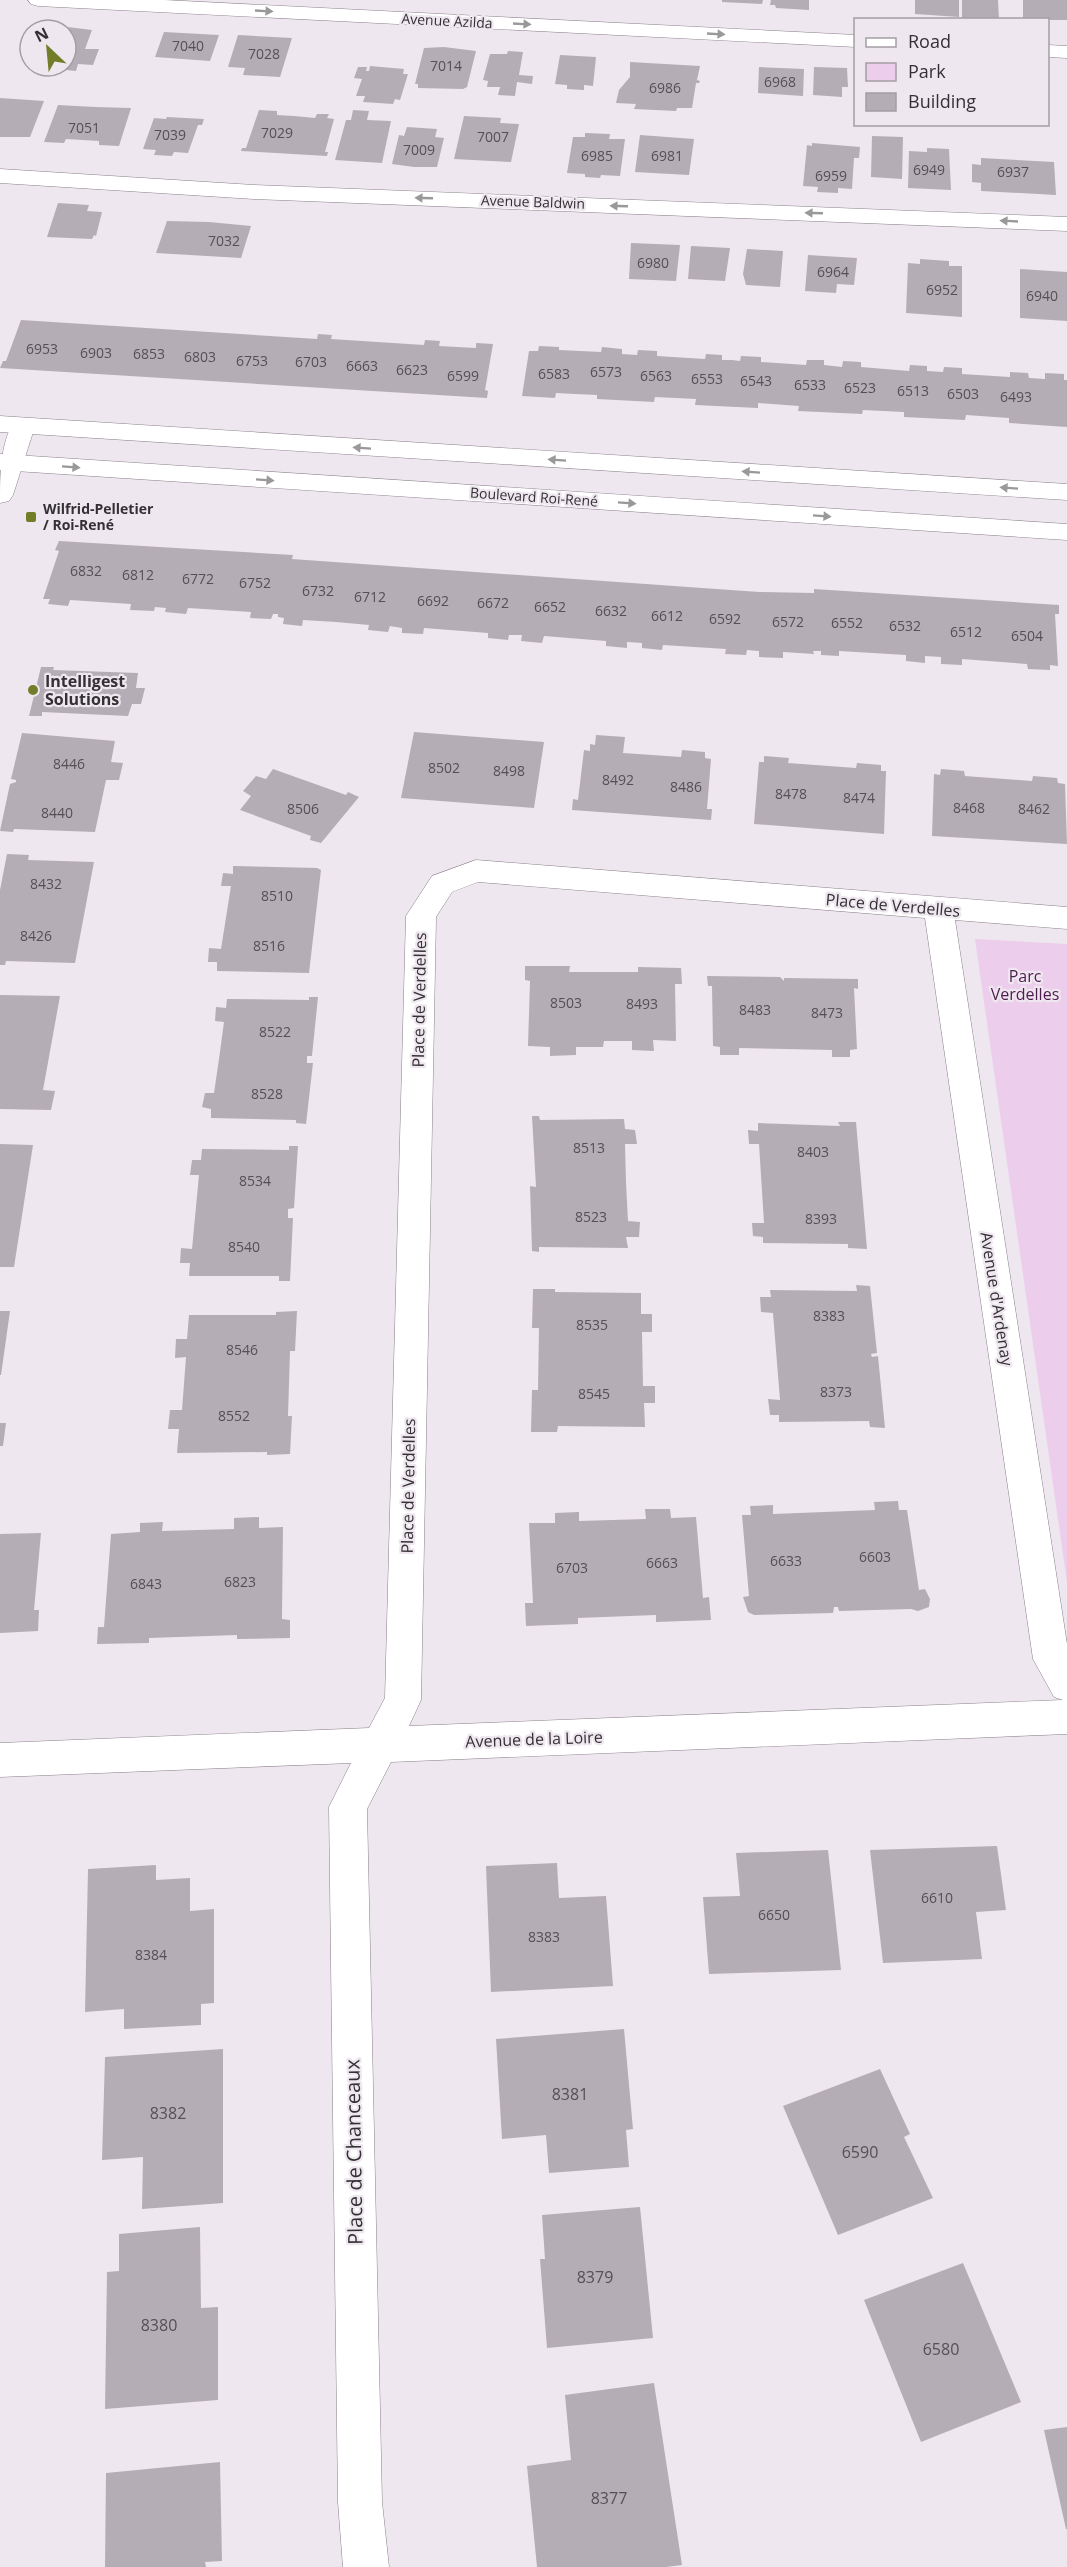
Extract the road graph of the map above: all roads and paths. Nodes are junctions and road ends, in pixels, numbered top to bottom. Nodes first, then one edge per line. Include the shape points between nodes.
1 (38, 0) edge
2 (854, 41) edge
3 (1049, 51) edge
4 (1067, 52) edge
5 (0, 176) edge
6 (1067, 224) edge
7 (11, 425) edge
8 (6, 463) edge
9 (1067, 492) edge
10 (0, 495) edge
11 (1067, 532) edge
12 (939, 909) junction
13 (1067, 918) edge
14 (1067, 1685) edge
15 (1067, 1717) edge
16 (381, 1745) junction
17 (0, 1760) edge
18 (366, 2567) edge

1 -> 2 street, Avenue Azilda
3 - 4 street
6 -> 5 street, Avenue Baldwin via 254,192
7 - 8 street
9 -> 7 street
8 - 10 street
8 -> 11 street, Boulevard Roi-René
12 - 13 street, Place de Verdelles
12 - 14 street, Avenue d'Ardenay via 1051,1659
12 - 16 street, Place de Verdelles via 476,871 442,884 422,916 403,1700
15 - 16 street, Avenue de la Loire
16 - 17 street, Avenue de la Loire
16 - 18 street, Place de Chanceaux via 348,1807 360,2490

